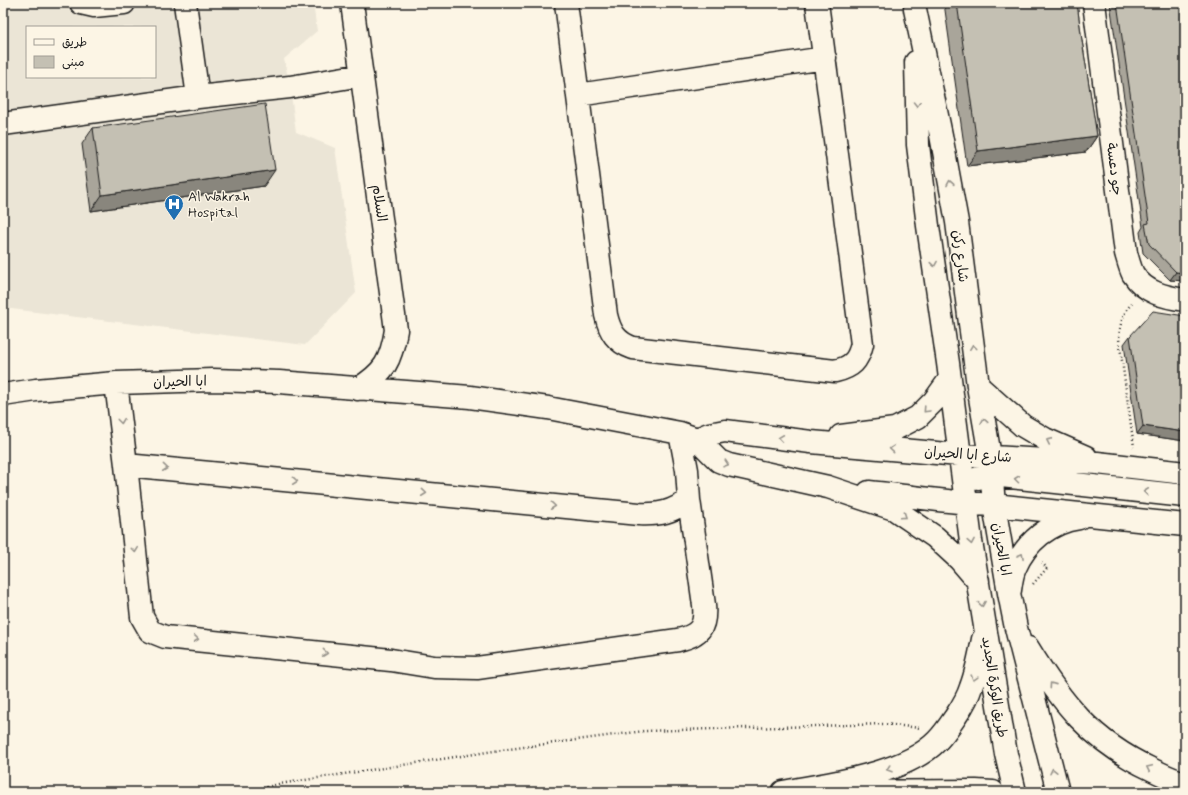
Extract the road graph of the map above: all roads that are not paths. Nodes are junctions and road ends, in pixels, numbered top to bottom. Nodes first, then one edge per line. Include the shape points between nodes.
1 (81, 3) edge
2 (124, 3) edge
3 (185, 3) edge
4 (352, 3) edge
5 (566, 3) edge
6 (817, 3) edge
7 (1094, 3) edge
8 (914, 6) edge
9 (825, 58) junction
10 (362, 74) junction
11 (578, 95) junction
12 (198, 97) junction
13 (3, 124) edge
14 (1185, 300) edge
15 (950, 379) junction
16 (116, 382) junction
17 (978, 386) junction
18 (358, 389) junction
19 (3, 395) edge
20 (689, 436) junction
21 (811, 442) junction
22 (959, 455) junction
23 (1097, 463) junction
24 (126, 465) junction
25 (991, 466) junction
26 (1185, 473) edge
27 (828, 487) junction
28 (1185, 496) edge
29 (689, 500) junction
30 (965, 504) junction
31 (994, 505) junction
32 (1092, 516) junction
33 (1185, 525) edge
34 (978, 581) junction
35 (1009, 593) junction
36 (986, 626) junction
37 (1016, 628) junction
38 (1185, 782) edge
39 (783, 792) edge
40 (807, 792) edge
41 (993, 792) edge
42 (1015, 792) edge
43 (1058, 792) edge

1 - 2 street via 94,6
3 - 12 street
4 - 10 street, السلام
5 - 11 street
6 - 9 street
7 - 14 street, جو دعسة via 1126,253 1133,274 1145,287 1159,295
8 -> 15 street, شارع ركن via 918,146
17 -> 8 street, شارع ركن via 957,222
9 - 11 street
9 - 11 street via 862,344 860,354 854,362 835,371 632,348 617,339 606,315
10 - 12 street via 290,87
10 - 18 street, السلام via 396,330 393,348 386,365 374,379
12 - 13 street
15 -> 21 street via 918,418 895,429 846,434
15 - 22 street, شارع ركن
16 - 18 street, ابا الحيران via 213,380 279,382
16 - 19 street, ابا الحيران
16 -> 24 street
23 -> 17 street via 1023,426
25 -> 17 street, شارع ركن
18 - 20 street, ابا الحيران via 478,398 548,408
21 -> 20 street, شارع ابا الحيران via 725,431
20 -> 27 street via 724,463
20 - 29 street
22 -> 21 street, شارع ابا الحيران
22 - 25 street, شارع ابا الحيران
22 - 30 street, شارع ركن
23 - 25 street, شارع ابا الحيران
23 - 26 street, شارع ابا الحيران
24 -> 29 street via 652,515 666,513
24 -> 29 street via 142,617 150,631 165,637 434,667 477,668 691,637 700,629 705,617
28 -> 25 street
25 - 30 street via 974,480
25 - 31 street, شارع ركن
27 - 30 street
27 -> 34 street via 894,509 935,537
30 - 31 street
30 -> 34 street, ابا الحيران
31 - 32 street
31 - 35 street, ابا الحيران
32 - 33 street
35 -> 32 street via 1014,569 1026,548 1044,530 1067,519
34 -> 36 street, طريق الوكرة الجديد
35 - 37 street
36 -> 39 street via 975,676 966,700 946,731 925,751 886,770
36 - 42 street, طريق الوكرة الجديد via 1006,754
38 -> 37 street via 1177,781 1140,764 1104,742 1063,701
43 -> 37 street
40 - 41 street

